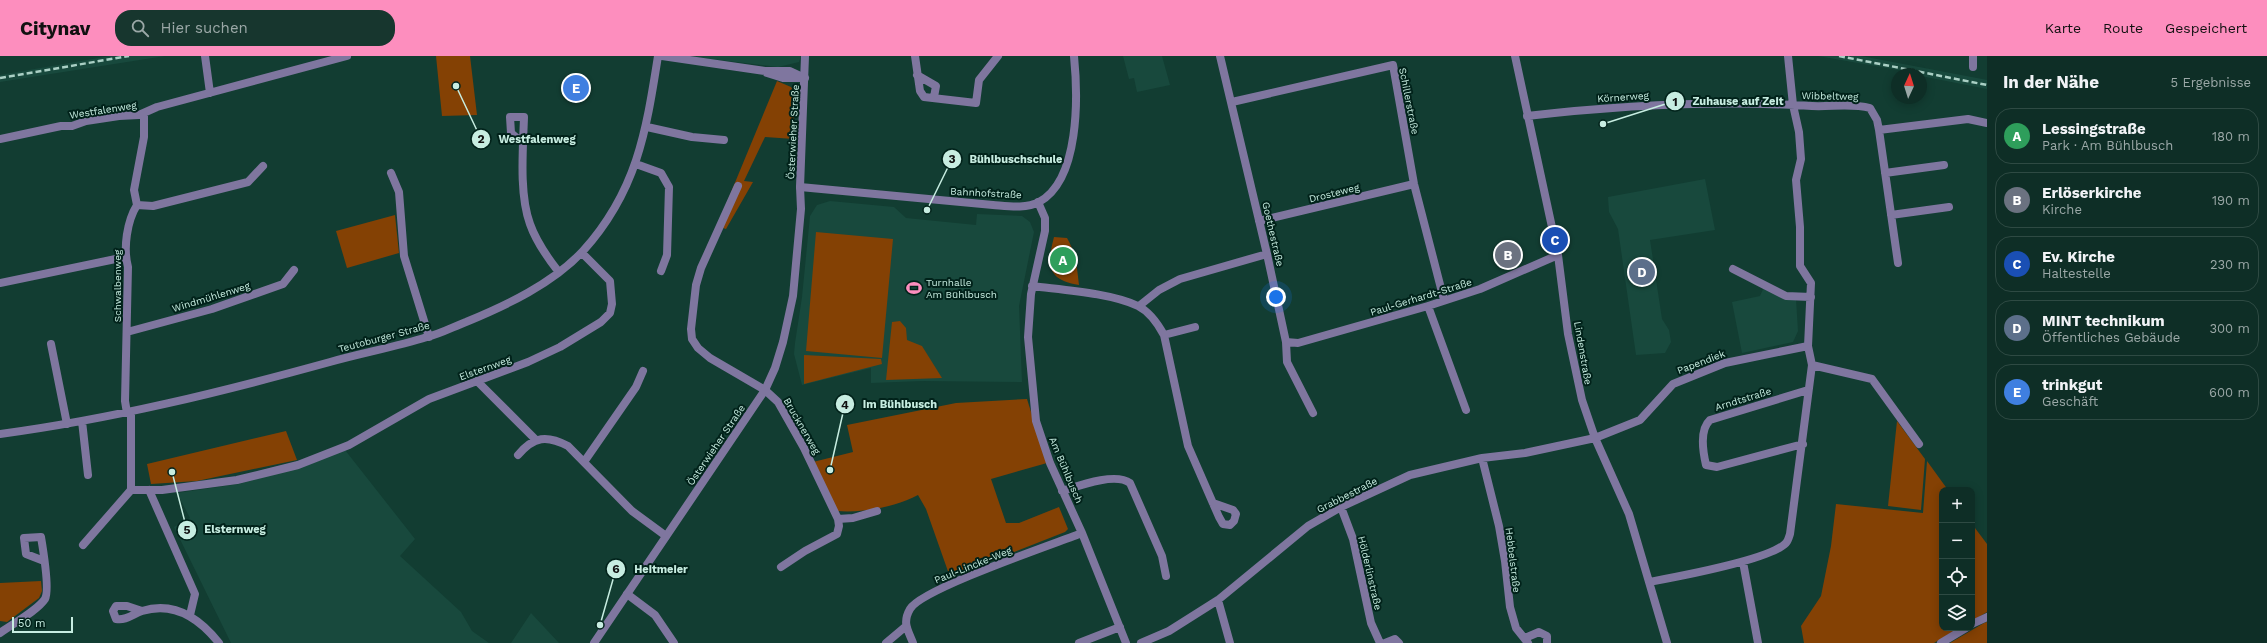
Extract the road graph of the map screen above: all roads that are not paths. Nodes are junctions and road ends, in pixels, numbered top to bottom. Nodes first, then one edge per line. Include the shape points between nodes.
1 (205, 56) edge
2 (347, 56) edge
3 (658, 56) edge
4 (662, 56) edge
5 (805, 56) edge
6 (810, 56) edge
7 (915, 56) edge
8 (998, 56) edge
9 (1074, 56) edge
10 (1220, 56) edge
11 (1515, 56) edge
12 (1788, 56) edge
13 (1973, 56) edge
14 (1973, 67) dead end
15 (918, 75) junction
16 (805, 78) junction
17 (210, 93) junction
18 (934, 97) junction
19 (1232, 102) junction
20 (1793, 105) junction
21 (144, 114) junction
22 (1527, 116) junction
23 (1987, 123) edge
24 (647, 128) junction
25 (1879, 130) junction
26 (0, 139) edge
27 (724, 140) dead end
28 (523, 144) dead end
29 (636, 164) junction
30 (1944, 165) dead end
31 (263, 166) dead end
32 (391, 173) dead end
33 (1885, 173) junction
34 (1414, 184) junction
35 (738, 186) dead end
36 (800, 187) junction
37 (1038, 202) junction
38 (137, 205) junction
39 (1949, 207) dead end
40 (1891, 215) junction
41 (1259, 221) junction
42 (582, 253) junction
43 (1267, 254) junction
44 (1558, 255) junction
45 (126, 257) junction
46 (1898, 263) dead end
47 (1733, 269) dead end
48 (294, 270) dead end
49 (558, 271) junction
50 (661, 271) dead end
51 (0, 283) edge
52 (1032, 286) junction
53 (1811, 297) junction
54 (1444, 300) junction
55 (1139, 306) junction
56 (1428, 306) junction
57 (1195, 327) dead end
58 (127, 332) junction
59 (1164, 335) junction
60 (429, 337) junction
61 (1286, 342) junction
62 (51, 344) dead end
63 (1808, 346) junction
64 (1812, 365) junction
65 (642, 371) dead end
66 (477, 381) junction
67 (765, 390) junction
68 (1808, 390) junction
69 (1466, 410) dead end
70 (129, 413) junction
71 (1313, 414) dead end
72 (82, 421) junction
73 (67, 424) junction
74 (0, 434) edge
75 (1595, 438) junction
76 (536, 440) junction
77 (1802, 444) junction
78 (1919, 444) dead end
79 (518, 455) dead end
80 (1482, 458) junction
81 (584, 462) junction
82 (88, 475) dead end
83 (131, 490) junction
84 (148, 490) junction
85 (1062, 490) junction
86 (1213, 503) dead end
87 (1341, 507) junction
88 (877, 511) dead end
89 (838, 519) junction
90 (1082, 533) junction
91 (666, 536) junction
92 (83, 545) dead end
93 (44, 561) dead end
94 (1743, 562) junction
95 (781, 568) dead end
96 (1166, 576) dead end
97 (1650, 582) junction
98 (627, 594) junction
99 (1218, 600) junction
100 (142, 611) dead end
101 (190, 615) junction
102 (1987, 617) edge
103 (1975, 623) edge
104 (905, 627) junction
105 (1120, 627) junction
106 (1, 631) edge
107 (1961, 631) edge
108 (1526, 641) edge
109 (219, 643) edge
110 (594, 643) edge
111 (674, 643) edge
112 (886, 643) edge
113 (913, 643) edge
114 (1079, 643) edge
115 (1126, 643) edge
116 (1141, 643) edge
117 (1230, 643) edge
118 (1380, 643) edge
119 (1385, 643) edge
120 (1399, 643) edge
121 (1547, 643) edge
122 (1667, 643) edge
123 (1758, 643) edge
124 (1941, 643) edge

1 - 17 street
2 - 17 street, Westfalenweg
3 - 24 street, Teutoburger Straße
4 - 16 street via 765,72 790,71
5 - 16 street, Österwieher Straße
6 - 16 street, Österwieher Straße
7 - 15 street
8 - 18 street via 979,80 976,103
9 - 37 street, Bahnhofstraße via 1078,93 1069,154 1060,179 1051,192
10 - 19 street, Goethestraße
11 - 22 street, Lindenstraße
12 - 20 street
13 - 14 street
15 - 18 street via 936,86
15 - 18 street via 920,92 924,97
16 - 36 street, Österwieher Straße
17 - 21 street, Westfalenweg via 157,107
19 - 34 street, Schillerstraße via 1393,65
19 - 41 street, Goethestraße
20 - 22 street, Körnerweg via 1686,103 1586,109
20 - 25 street, Wibbeltweg via 1858,105 1870,108
20 - 53 street via 1801,159 1796,180 1800,266 1811,283
21 - 26 street, Westfalenweg via 86,121 72,126
21 - 38 street, Schwalbenweg via 144,137 134,190
22 - 44 street, Lindenstraße
23 - 25 street via 1968,119
24 - 27 street
24 - 29 street, Teutoburger Straße
25 - 33 street, Wibbeltweg
28 - 49 street via 524,199 530,223 547,257
29 - 42 street, Teutoburger Straße via 616,206
29 - 50 street via 662,173 669,187 667,255
30 - 33 street
31 - 38 street via 248,182 153,206
32 - 60 street via 399,192 404,256
33 - 40 street, Wibbeltweg
34 - 41 street, Drosteweg
34 - 54 street, Schillerstraße
35 - 67 street via 700,273 691,328 692,339 710,358
36 - 37 street, Bahnhofstraße via 993,205 1024,206
36 - 67 street, Österwieher Straße via 796,209 795,281 787,328 775,368
37 - 52 street, Am Bühlbusch via 1045,218 1045,232
38 - 45 street, Schwalbenweg via 130,216
39 - 40 street
40 - 46 street, Wibbeltweg
41 - 43 street, Goethestraße
42 - 49 street, Teutoburger Straße
42 - 66 street, Elsternweg via 610,281 610,313 601,322 560,347
43 - 55 street via 1180,279 1159,290
43 - 61 street, Goethestraße
44 - 54 street, Paul-Gerhardt-Straße via 1480,289
44 - 75 street, Lindenstraße via 1575,372
45 - 51 street
45 - 58 street, Schwalbenweg
47 - 53 street via 1786,296
48 - 58 street, Windmühlenweg via 283,284 212,309
49 - 60 street, Teutoburger Straße via 522,296
52 - 55 street via 1120,299
52 - 85 street, Am Bühlbusch via 1028,337 1036,421 1046,455
53 - 63 street
54 - 56 street, Paul-Gerhardt-Straße
55 - 59 street via 1156,320
56 - 61 street, Paul-Gerhardt-Straße via 1298,344
56 - 69 street
57 - 59 street
58 - 70 street, Schwalbenweg via 125,401
59 - 86 street via 1188,446
60 - 70 street, Teutoburger Straße via 252,384
61 - 71 street, Goethestraße via 1287,362
62 - 73 street
63 - 64 street
63 - 75 street, Papendiek via 1725,363 1673,384 1640,420
64 - 68 street
64 - 78 street via 1872,379
65 - 81 street via 636,387
66 - 76 street
66 - 84 street, Elsternweg via 428,399 349,444 298,465 237,480
67 - 89 street, Brucknerweg via 778,402 804,448
67 - 91 street, Österwieher Straße
68 - 77 street
68 - 77 street, Arndtstraße via 1710,420 1705,424 1702,451 1706,465 1717,468
70 - 72 street, Teutoburger Straße
70 - 83 street, Schwalbenweg
72 - 73 street, Teutoburger Straße
72 - 82 street
73 - 74 street, Teutoburger Straße
75 - 80 street, Grabbestraße via 1525,453
75 - 97 street, Lindenstraße via 1629,514
76 - 79 street
76 - 81 street via 557,440 568,446
77 - 94 street via 1790,534 1786,542 1776,550
80 - 87 street, Grabbestraße via 1410,475
80 - 108 street, Hebbelstraße via 1505,561 1510,607 1516,628
81 - 91 street via 632,511
83 - 84 street, Elsternweg
83 - 92 street
84 - 101 street via 195,594
85 - 90 street, Am Bühlbusch
85 - 96 street via 1106,480 1125,480 1130,483 1162,556
87 - 99 street, Grabbestraße via 1308,526
87 - 118 street, Hölderlinstraße via 1353,539 1371,623
88 - 89 street
89 - 95 street via 840,526 837,534 805,551
90 - 104 street, Paul-Lincke-Weg via 928,594 911,607
90 - 105 street, Am Bühlbusch
91 - 98 street, Österwieher Straße
93 - 106 street via 47,594 44,599
94 - 97 street
94 - 123 street
97 - 122 street, Lindenstraße
98 - 110 street, Österwieher Straße
98 - 111 street via 655,615
99 - 116 street, Grabbestraße via 1169,631
99 - 117 street
100 - 101 street via 164,610
101 - 109 street via 206,627
102 - 103 street
104 - 112 street
104 - 113 street
105 - 114 street
105 - 115 street, Am Bühlbusch
107 - 124 street
108 - 121 street, Hebbelstraße via 1539,632 1547,636
119 - 120 street via 1395,639

